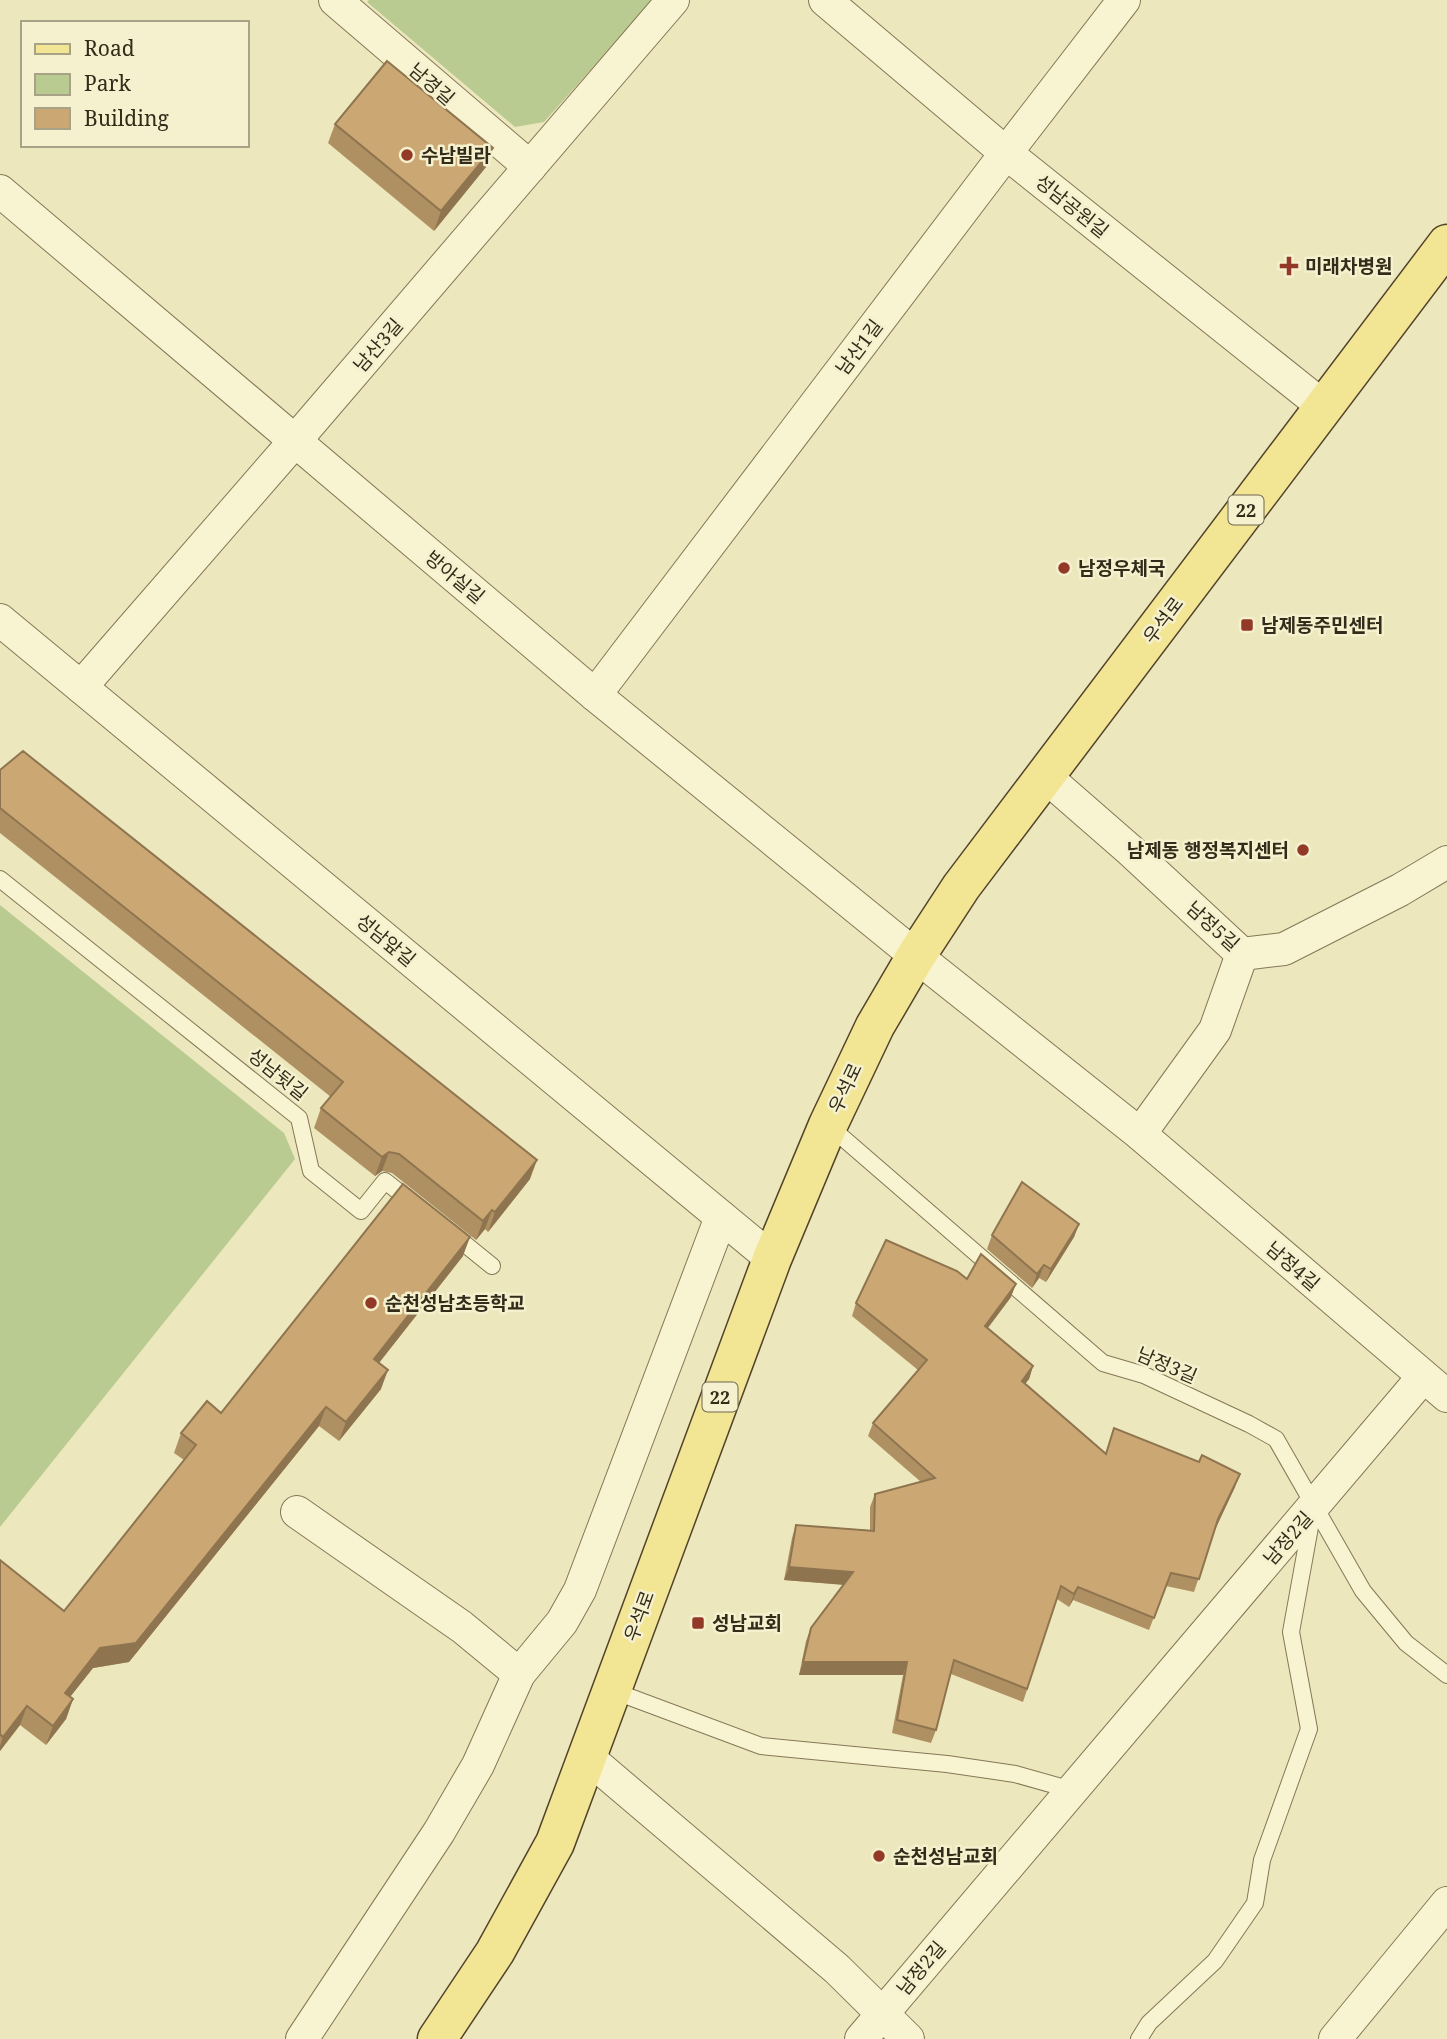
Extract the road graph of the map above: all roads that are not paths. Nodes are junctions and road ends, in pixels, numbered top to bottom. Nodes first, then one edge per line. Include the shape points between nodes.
1 (335, 0) edge
2 (673, 0) edge
3 (825, 0) edge
4 (1124, 0) edge
5 (1006, 153) junction
6 (530, 167) junction
7 (0, 191) edge
8 (1447, 244) edge
9 (1324, 407) junction
10 (295, 442) junction
11 (0, 620) edge
12 (81, 687) junction
13 (595, 695) junction
14 (1045, 776) junction
15 (1447, 862) edge
16 (0, 879) edge
17 (1242, 954) junction
18 (916, 956) junction
19 (828, 1125) junction
20 (1140, 1134) junction
21 (721, 1217) junction
22 (772, 1259) junction
23 (492, 1266) dead end
24 (1435, 1387) edge
25 (1314, 1507) junction
26 (297, 1512) dead end
27 (519, 1674) junction
28 (1447, 1675) edge
29 (611, 1690) junction
30 (586, 1756) junction
31 (1072, 1790) junction
32 (1447, 1903) edge
33 (882, 2014) junction
34 (302, 2039) edge
35 (437, 2039) edge
36 (861, 2039) edge
37 (908, 2039) edge
38 (1139, 2039) edge
39 (1335, 2039) edge

1 - 6 street, 남경길
2 - 6 street, 남산3길
3 - 5 street, 성남공원길
4 - 5 street, 남산1길
5 - 9 street, 성남공원길
5 - 13 street, 남산1길
6 - 10 street, 남산3길
7 - 10 street, 방아실길
8 - 9 main road, 우석로 / 22
9 - 14 main road, 우석로 / 22
10 - 12 street, 남산3길
10 - 13 street, 방아실길
11 - 12 street, 성남앞길
12 - 21 street, 성남앞길
13 - 18 street, 방아실길
14 - 17 street, 남정5길
14 - 18 main road, 우석로 / 22 via 961,887
15 - 17 street, 남정5길 via 1284,948
16 - 23 lane, 성남뒷길 via 299,1118 311,1171 361,1211 385,1181
17 - 20 street via 1215,1030
18 - 19 main road, 우석로 / 22 via 875,1026
18 - 20 street, 남정4길
19 - 22 main road, 우석로 / 22
19 - 25 lane, 남정3길 via 1103,1363 1144,1375 1276,1439
20 - 24 street, 남정4길
21 - 22 street, 성남앞길
21 - 27 street via 580,1590 562,1622
22 - 29 main road, 우석로 / 22
24 - 25 street
25 - 28 lane, 남정3길 via 1363,1591 1406,1643
25 - 31 street, 남정2길
25 - 38 lane, 남정2길 via 1291,1632 1308,1729 1262,1860 1255,1903 1215,1961 1149,2023
26 - 27 street via 462,1627
27 - 34 street via 478,1765 439,1832
29 - 30 main road, 우석로 / 22
29 - 31 lane via 761,1746 947,1764 1015,1774
30 - 33 street, 남정2길 via 837,1969
30 - 35 main road, 우석로 / 22 via 555,1843 495,1952
31 - 33 street, 남정2길
32 - 39 street
33 - 36 street
33 - 37 street, 남정2길

